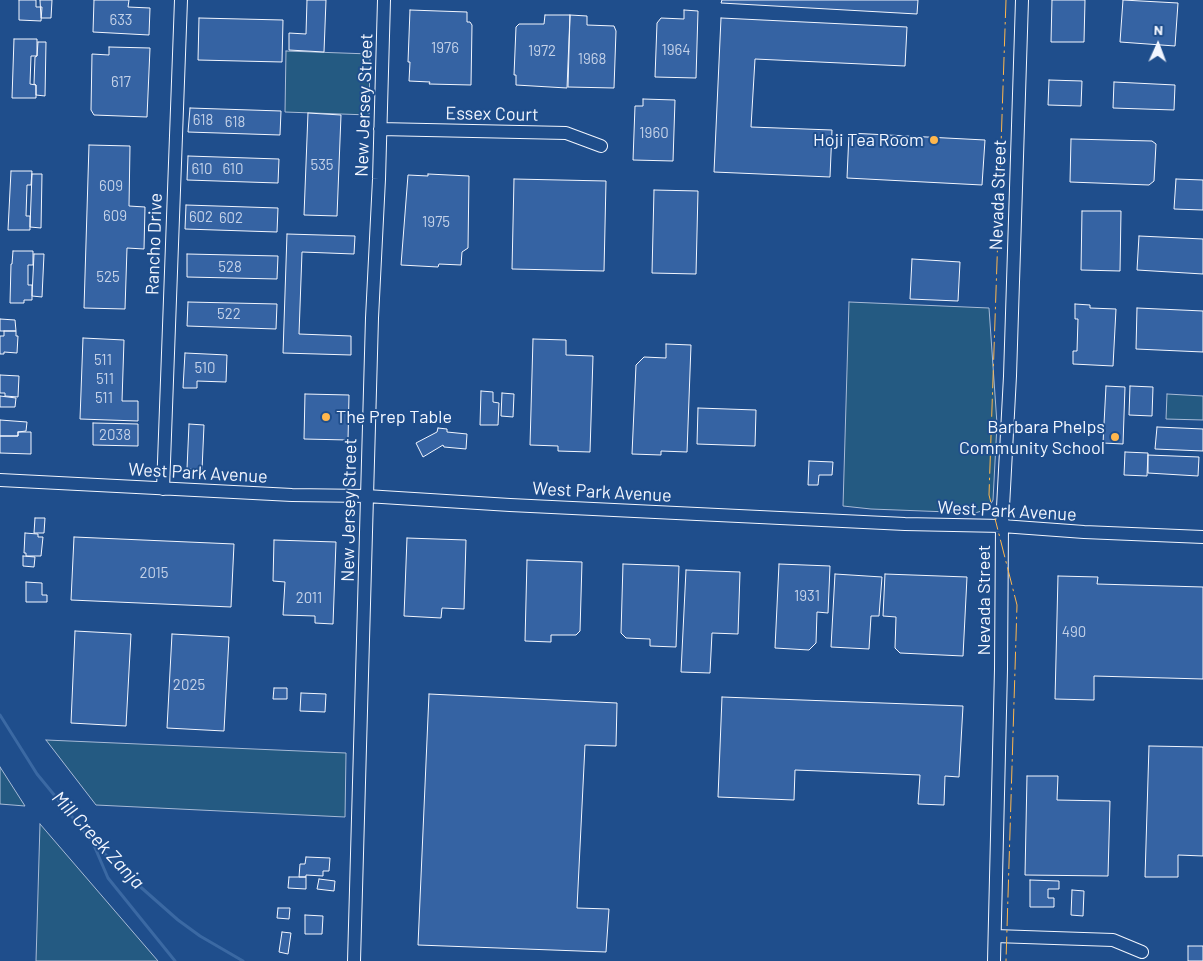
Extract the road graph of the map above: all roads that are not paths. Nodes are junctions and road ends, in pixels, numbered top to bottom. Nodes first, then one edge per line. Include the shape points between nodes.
1 (181, 0) edge
2 (384, 0) edge
3 (1022, 0) edge
4 (380, 129) junction
5 (601, 146) dead end
6 (0, 480) edge
7 (163, 489) junction
8 (366, 496) junction
9 (1002, 526) junction
10 (1203, 537) edge
11 (995, 936) junction
12 (1142, 952) dead end
13 (354, 961) edge
14 (994, 961) edge

1 - 7 street, Rancho Drive
2 - 4 street, New Jersey Street
3 - 9 street, Nevada Street
4 - 5 street, Essex Court via 566,133
4 - 8 street, New Jersey Street
6 - 7 street, West Park Avenue
7 - 8 street, West Park Avenue
8 - 9 street, West Park Avenue via 629,511
8 - 13 street, New Jersey Street
9 - 10 street, West Park Avenue
9 - 11 street, Nevada Street
11 - 12 street via 1113,940
11 - 14 street, Nevada Street

